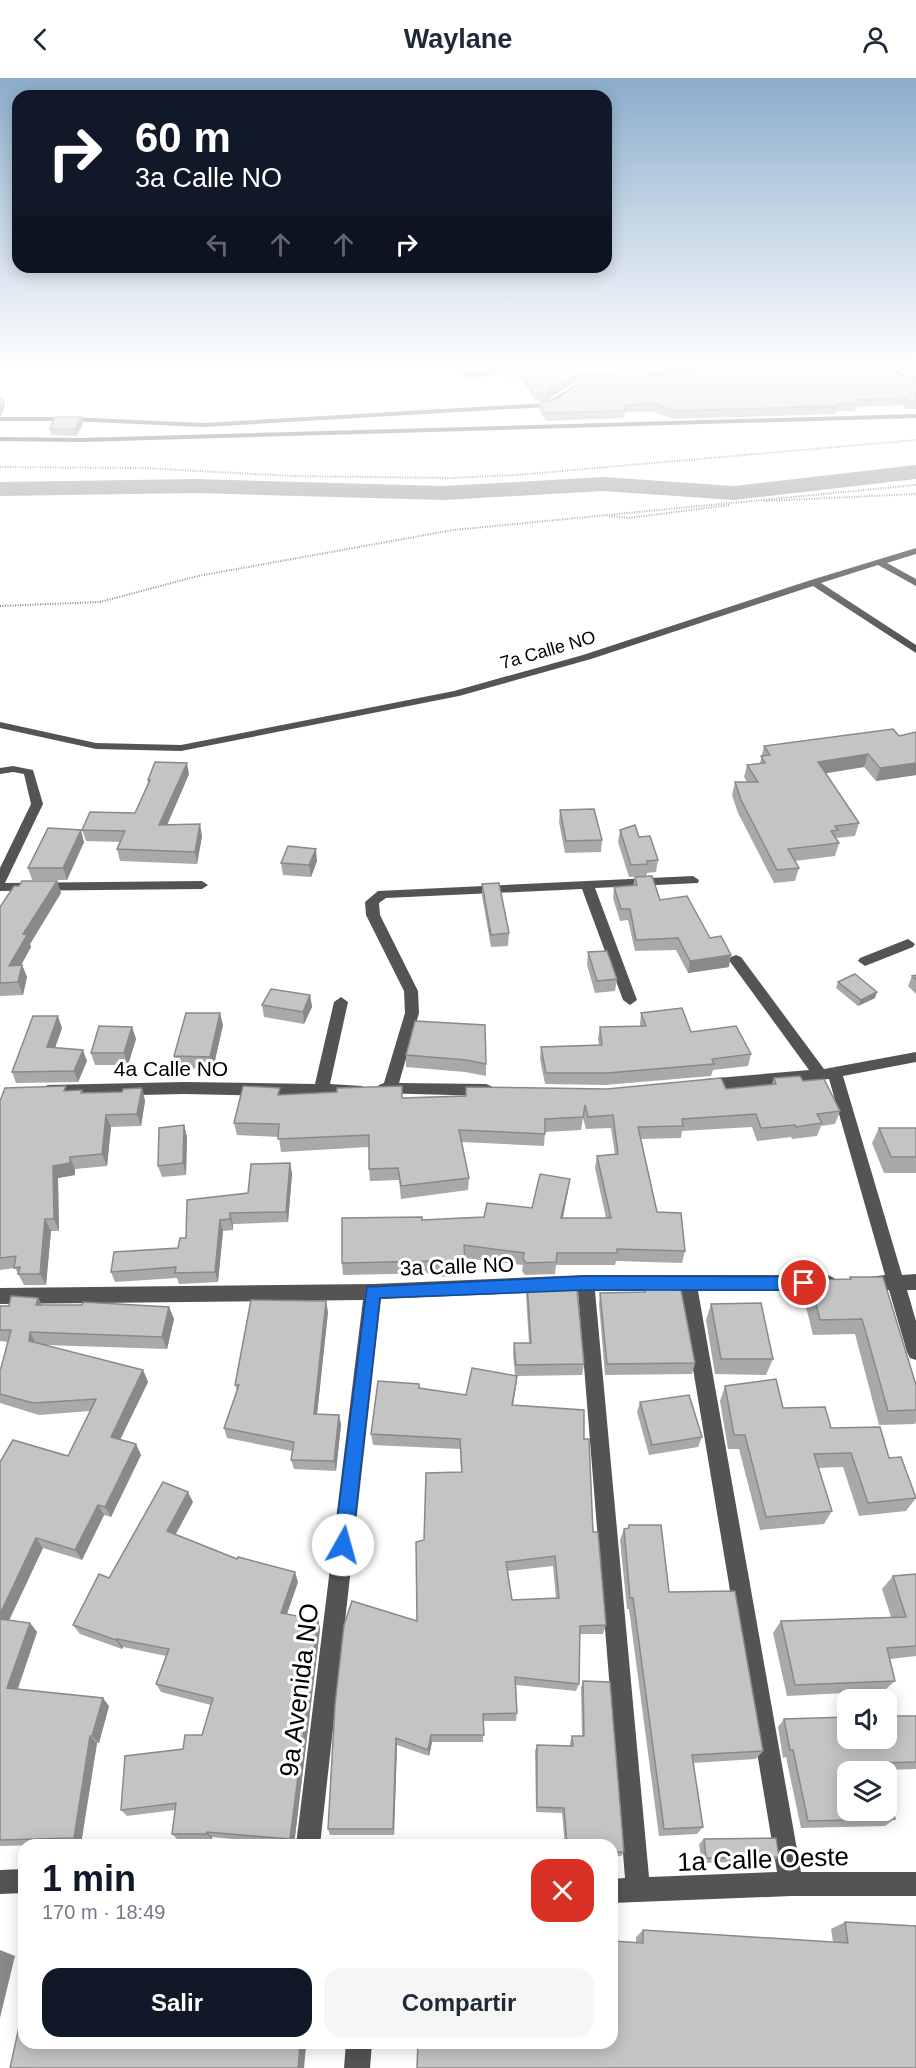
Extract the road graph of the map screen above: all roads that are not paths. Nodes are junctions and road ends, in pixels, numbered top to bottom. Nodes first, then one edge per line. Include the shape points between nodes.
1 (916, 551) edge
2 (879, 562) junction
3 (814, 582) junction
4 (916, 583) edge
5 (916, 650) edge
6 (0, 725) edge
7 (0, 771) edge
8 (693, 880) dead end
9 (0, 881) edge
10 (587, 884) junction
11 (202, 885) dead end
12 (0, 887) edge
13 (913, 944) edge
14 (736, 960) dead end
15 (865, 961) dead end
16 (630, 1000) dead end
17 (341, 1002) dead end
18 (916, 1057) edge
19 (827, 1073) junction
20 (689, 1086) edge
21 (390, 1089) junction
22 (321, 1090) junction
23 (500, 1090) edge
24 (34, 1091) edge
25 (916, 1282) edge
26 (586, 1283) junction
27 (896, 1283) junction
28 (688, 1284) junction
29 (373, 1292) junction
30 (0, 1296) edge
31 (916, 1352) edge
32 (309, 1839) edge
33 (0, 1881) edge
34 (18, 1881) edge
35 (791, 1884) junction
36 (916, 1884) edge
37 (618, 1891) edge
38 (638, 1891) junction
39 (359, 2049) edge
40 (357, 2068) edge

1 - 2 street, 7a Calle NO
2 - 3 street, 7a Calle NO
2 - 4 street
3 - 5 street
3 - 6 street, 7a Calle NO via 587,657 455,694 181,748 96,746
7 - 9 street via 29,772 37,804
8 - 10 street
10 - 16 street
10 - 21 street via 404,892 383,894 372,902 373,915 411,991 412,1013
11 - 12 street
13 - 15 street
14 - 19 street
17 - 22 street
18 - 19 street
19 - 20 street
19 - 27 street
21 - 22 street, 4a Calle NO
21 - 23 street, 4a Calle NO
22 - 24 street, 4a Calle NO
25 - 27 street, 3a Calle NO
26 - 28 street, 3a Calle NO
26 - 29 street, 3a Calle NO
26 - 38 street
27 - 28 street, 3a Calle NO
27 - 31 street
28 - 35 street
29 - 30 street, 3a Calle NO
29 - 32 street, 9a Avenida NO
33 - 34 street
35 - 36 street, 1a Calle Oeste
35 - 38 street, 1a Calle Oeste
37 - 38 street, 1a Calle Oeste
39 - 40 street

